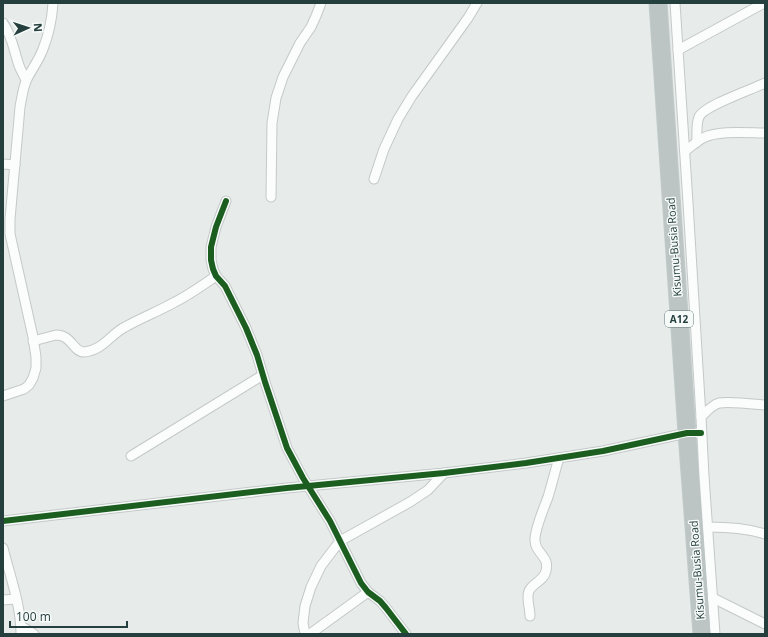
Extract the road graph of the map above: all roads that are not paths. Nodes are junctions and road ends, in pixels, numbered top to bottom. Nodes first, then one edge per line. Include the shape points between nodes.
1 (53, 3) edge
2 (321, 3) edge
3 (478, 3) edge
4 (764, 3) edge
5 (658, 6) edge
6 (675, 6) edge
7 (3, 23) edge
8 (678, 50) junction
9 (26, 80) junction
10 (765, 83) edge
11 (765, 133) edge
12 (697, 142) junction
13 (685, 151) junction
14 (3, 164) edge
15 (15, 165) junction
16 (374, 180) dead end
17 (271, 197) dead end
18 (226, 201) dead end
19 (216, 276) junction
20 (33, 341) junction
21 (263, 375) junction
22 (3, 396) edge
23 (765, 405) edge
24 (701, 416) junction
25 (694, 433) junction
26 (131, 456) dead end
27 (559, 458) junction
28 (444, 473) junction
29 (308, 486) junction
30 (3, 521) edge
31 (708, 527) junction
32 (765, 534) edge
33 (340, 541) junction
34 (3, 548) edge
35 (368, 592) junction
36 (713, 598) junction
37 (16, 599) junction
38 (3, 600) edge
39 (530, 616) dead end
40 (765, 624) edge
41 (21, 630) edge
42 (404, 631) edge
43 (34, 634) edge
44 (305, 634) edge
45 (310, 634) edge
46 (412, 634) edge
47 (702, 634) edge
48 (715, 634) edge

1 - 9 street via 49,32 43,50
2 - 17 street via 314,22 283,77 276,98 272,123
3 - 16 street via 412,96 384,149
4 - 8 street
5 - 6 street
5 - 25 highway, Kisumu-Busia Road / A12
6 - 8 street
7 - 9 street via 8,30
8 - 13 street
9 - 15 street via 20,106
10 - 12 street via 718,103 702,113 698,118
11 - 12 street via 724,133
12 - 13 street
13 - 24 street
14 - 15 street
15 - 20 street via 10,234
18 - 19 street via 211,247 212,269
19 - 20 street via 175,303 125,326 108,341 88,351 78,350 68,338 60,335
19 - 21 street via 225,286 246,328 258,355
20 - 22 street via 36,368 33,378 24,389
21 - 26 street
21 - 29 street via 287,448
23 - 24 street via 719,403
24 - 25 street
25 - 27 street
25 - 31 street
25 - 47 highway, Kisumu-Busia Road / A12
27 - 28 street
27 - 39 street via 536,533 535,545 547,563 543,577 530,590
28 - 29 street
28 - 33 street via 428,490 410,502
29 - 30 street
29 - 33 street
31 - 32 street via 730,527
31 - 36 street
33 - 35 street
33 - 44 street via 321,566 311,587 305,606
34 - 37 street
35 - 42 street via 380,601
35 - 45 street
36 - 40 street
36 - 48 street
37 - 38 street
37 - 41 street
41 - 43 street
42 - 46 street

